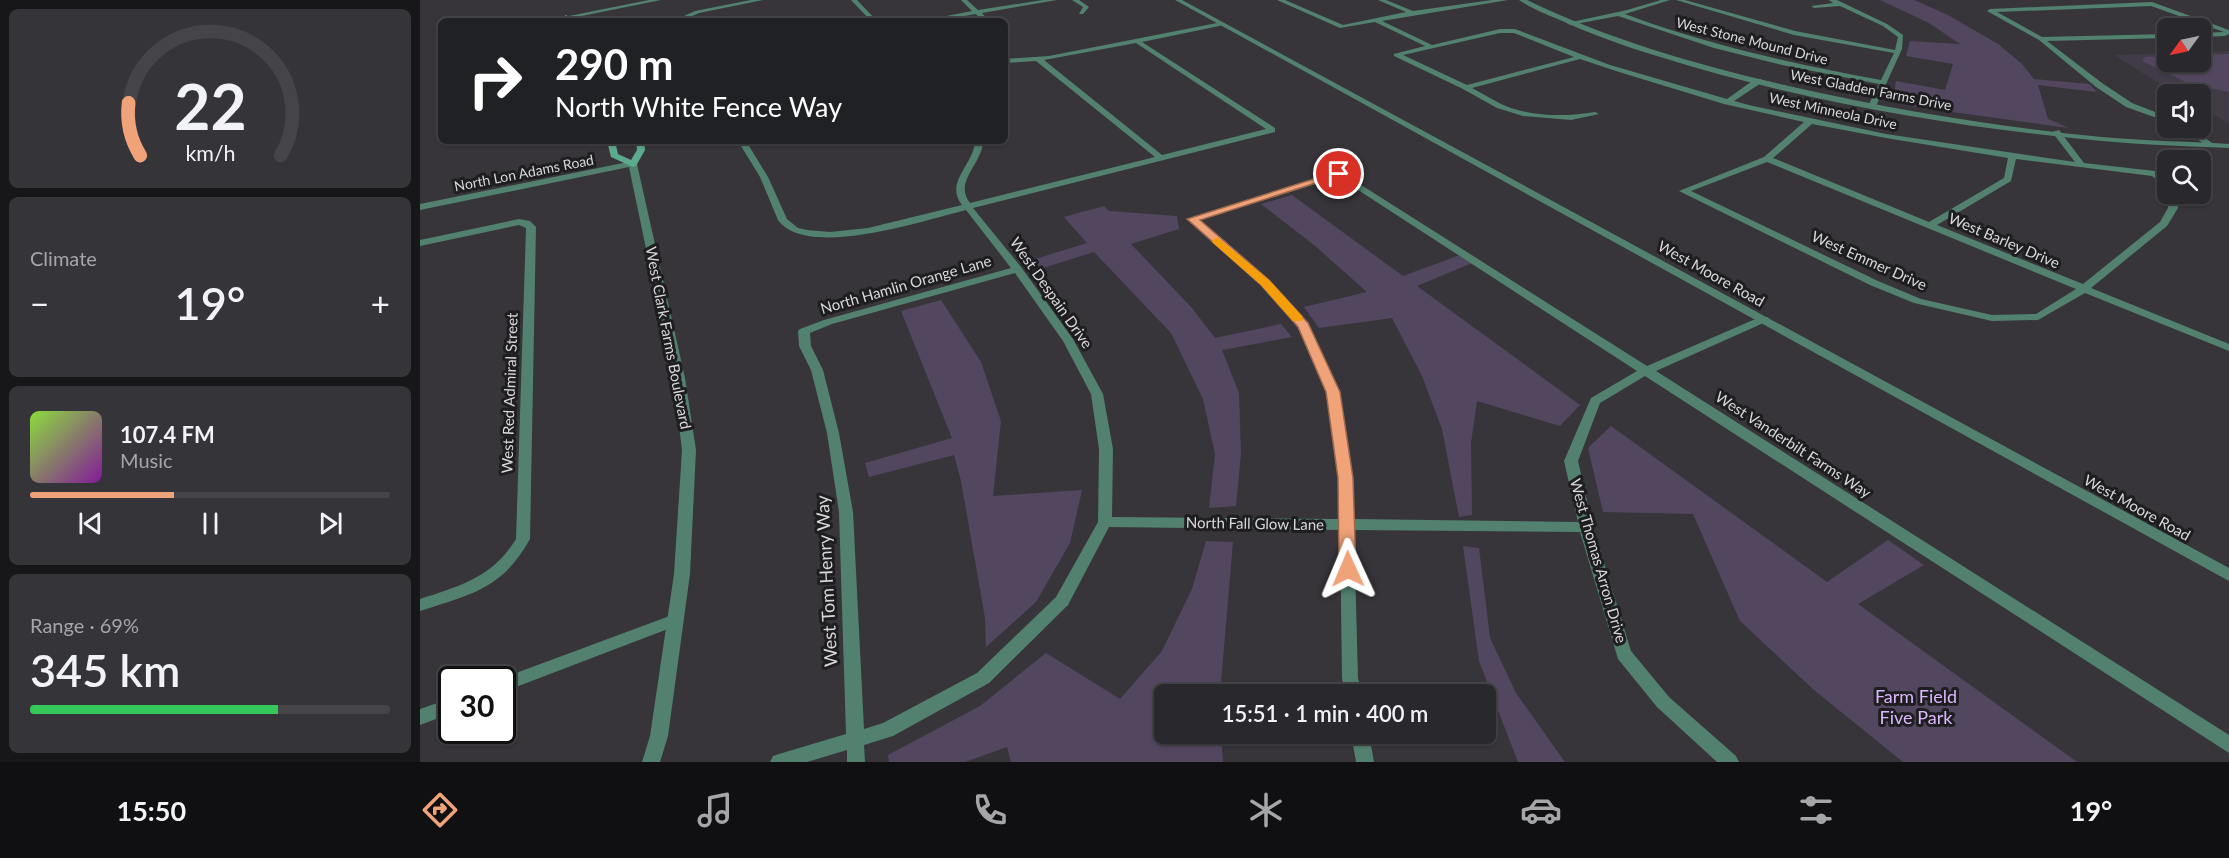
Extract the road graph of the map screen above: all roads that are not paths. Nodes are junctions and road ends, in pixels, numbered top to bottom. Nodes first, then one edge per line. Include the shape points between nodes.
1 (658, 0) edge
2 (760, 0) edge
3 (854, 0) edge
4 (963, 0) edge
5 (1054, 0) edge
6 (1075, 0) edge
7 (1178, 0) edge
8 (1280, 0) edge
9 (1382, 0) edge
10 (1505, 0) edge
11 (1522, 0) edge
12 (1667, 0) edge
13 (1679, 0) edge
14 (1832, 0) edge
15 (2052, 0) edge
16 (1842, 4) junction
17 (1814, 6) dead end
18 (2071, 8) junction
19 (978, 12) junction
20 (1081, 13) dead end
21 (1412, 13) junction
22 (1618, 14) junction
23 (573, 18) edge
24 (683, 18) edge
25 (871, 18) edge
26 (942, 18) edge
27 (983, 18) edge
28 (1376, 20) junction
29 (1570, 23) junction
30 (1222, 24) junction
31 (2229, 33) edge
32 (2211, 34) edge
33 (2157, 36) edge
34 (2041, 39) junction
35 (1137, 41) junction
36 (1432, 47) junction
37 (1898, 52) junction
38 (1580, 57) junction
39 (1039, 60) junction
40 (1008, 61) edge
41 (1758, 81) junction
42 (1883, 82) junction
43 (1466, 87) junction
44 (1727, 102) junction
45 (1872, 106) junction
46 (1595, 114) dead end
47 (2157, 116) edge
48 (1810, 121) junction
49 (2056, 132) junction
50 (2201, 138) edge
51 (612, 144) edge
52 (641, 144) edge
53 (743, 144) edge
54 (980, 144) edge
55 (2211, 145) junction
56 (2229, 146) edge
57 (2012, 157) junction
58 (1161, 158) junction
59 (1767, 159) junction
60 (633, 164) junction
61 (2082, 166) junction
62 (2157, 176) edge
63 (2173, 204) edge
64 (968, 206) junction
65 (420, 207) edge
66 (1929, 226) junction
67 (420, 243) edge
68 (1017, 269) junction
69 (2082, 290) junction
70 (1764, 319) junction
71 (804, 332) joint
72 (2229, 348) edge
73 (1647, 371) junction
74 (1105, 522) junction
75 (1347, 525) junction
76 (1586, 527) junction
77 (2229, 575) edge
78 (420, 605) edge
79 (675, 620) junction
80 (516, 680) edge
81 (1351, 684) edge
82 (438, 710) edge
83 (420, 717) edge
84 (855, 740) junction
85 (1362, 744) edge
86 (2229, 745) edge
87 (651, 762) edge
88 (778, 762) edge
89 (856, 762) edge
90 (1365, 762) edge
91 (1730, 762) edge

1 - 23 street
2 - 24 street
3 - 25 street
4 - 19 street
5 - 19 street
6 - 20 street via 1086,7
7 - 30 street, West Moore Road
8 - 28 street via 1342,27
9 - 21 street
10 - 21 street
11 - 29 street, West Gladden Farms Drive
12 - 22 street
13 - 37 street via 1794,33
14 - 16 street
15 - 18 street
16 - 17 street
16 - 37 street via 1901,36
18 - 31 street via 2152,4
18 - 34 street via 1990,11
19 - 26 street
19 - 27 street
21 - 28 street
22 - 29 street
22 - 42 street, West Stone Mound Drive via 1666,33 1732,51
28 - 36 street
29 - 41 street, West Gladden Farms Drive via 1665,57
30 - 35 street
30 - 70 street, West Moore Road
31 - 32 street
33 - 34 street
34 - 47 street via 2129,105
35 - 39 street
35 - 58 street via 1272,130
36 - 38 street, West Minneola Drive via 1515,31
36 - 43 street via 1396,55
37 - 42 street
38 - 43 street
38 - 44 street, West Minneola Drive
39 - 40 street
39 - 58 street
41 - 44 street
41 - 45 street, West Gladden Farms Drive
42 - 45 street
43 - 46 street via 1500,106 1526,114 1571,118
44 - 48 street, West Minneola Drive
45 - 49 street, West Gladden Farms Drive
48 - 57 street, West Minneola Drive
48 - 59 street
49 - 55 street, West Gladden Farms Drive
49 - 61 street
50 - 55 street
51 - 60 main road via 614,155
52 - 60 main road, West Clark Farms Boulevard via 642,150
53 - 64 street via 786,223 801,231 847,234
54 - 64 street, West Despain Drive via 958,189
55 - 56 street, West Gladden Farms Drive
57 - 61 street, West Minneola Drive
57 - 66 street via 2008,179
58 - 64 street
59 - 66 street, West Barley Drive
59 - 69 street, West Emmer Drive via 1683,191 1918,301 1992,318 2038,317
60 - 65 street, North Lon Adams Road
60 - 79 street, West Clark Farms Boulevard via 679,378 689,450 682,574
61 - 62 street, West Minneola Drive
63 - 69 street, West Emmer Drive via 2164,224
64 - 68 street, West Despain Drive
66 - 69 street, West Barley Drive
67 - 78 street, West Red Admiral Street via 519,222 531,227 523,538 515,554 488,580
68 - 71 street, North Hamlin Orange Lane
68 - 74 street, West Despain Drive via 1069,341 1097,394 1106,449
69 - 72 street, West Barley Drive
70 - 73 street, West Thomas Arron Drive
70 - 77 street, West Moore Road
71 - 84 street, West Tom Henry Way via 833,434 846,512
73 - 75 street, West Vanderbilt Farms Way via 1339,174 1192,219 1265,283 1304,326 1333,392 1346,478
73 - 76 street, West Thomas Arron Drive via 1595,401 1571,461
73 - 86 street, West Vanderbilt Farms Way
74 - 75 street, North Fall Glow Lane
74 - 84 street, West Despain Drive via 1062,601 983,678 887,730
75 - 76 street, North Fall Glow Lane
75 - 81 street
76 - 91 street, West Thomas Arron Drive via 1624,654 1663,702
79 - 80 street
79 - 87 street, West Clark Farms Boulevard
82 - 83 street
84 - 88 street, West Despain Drive
84 - 89 street, West Tom Henry Way
85 - 90 street

